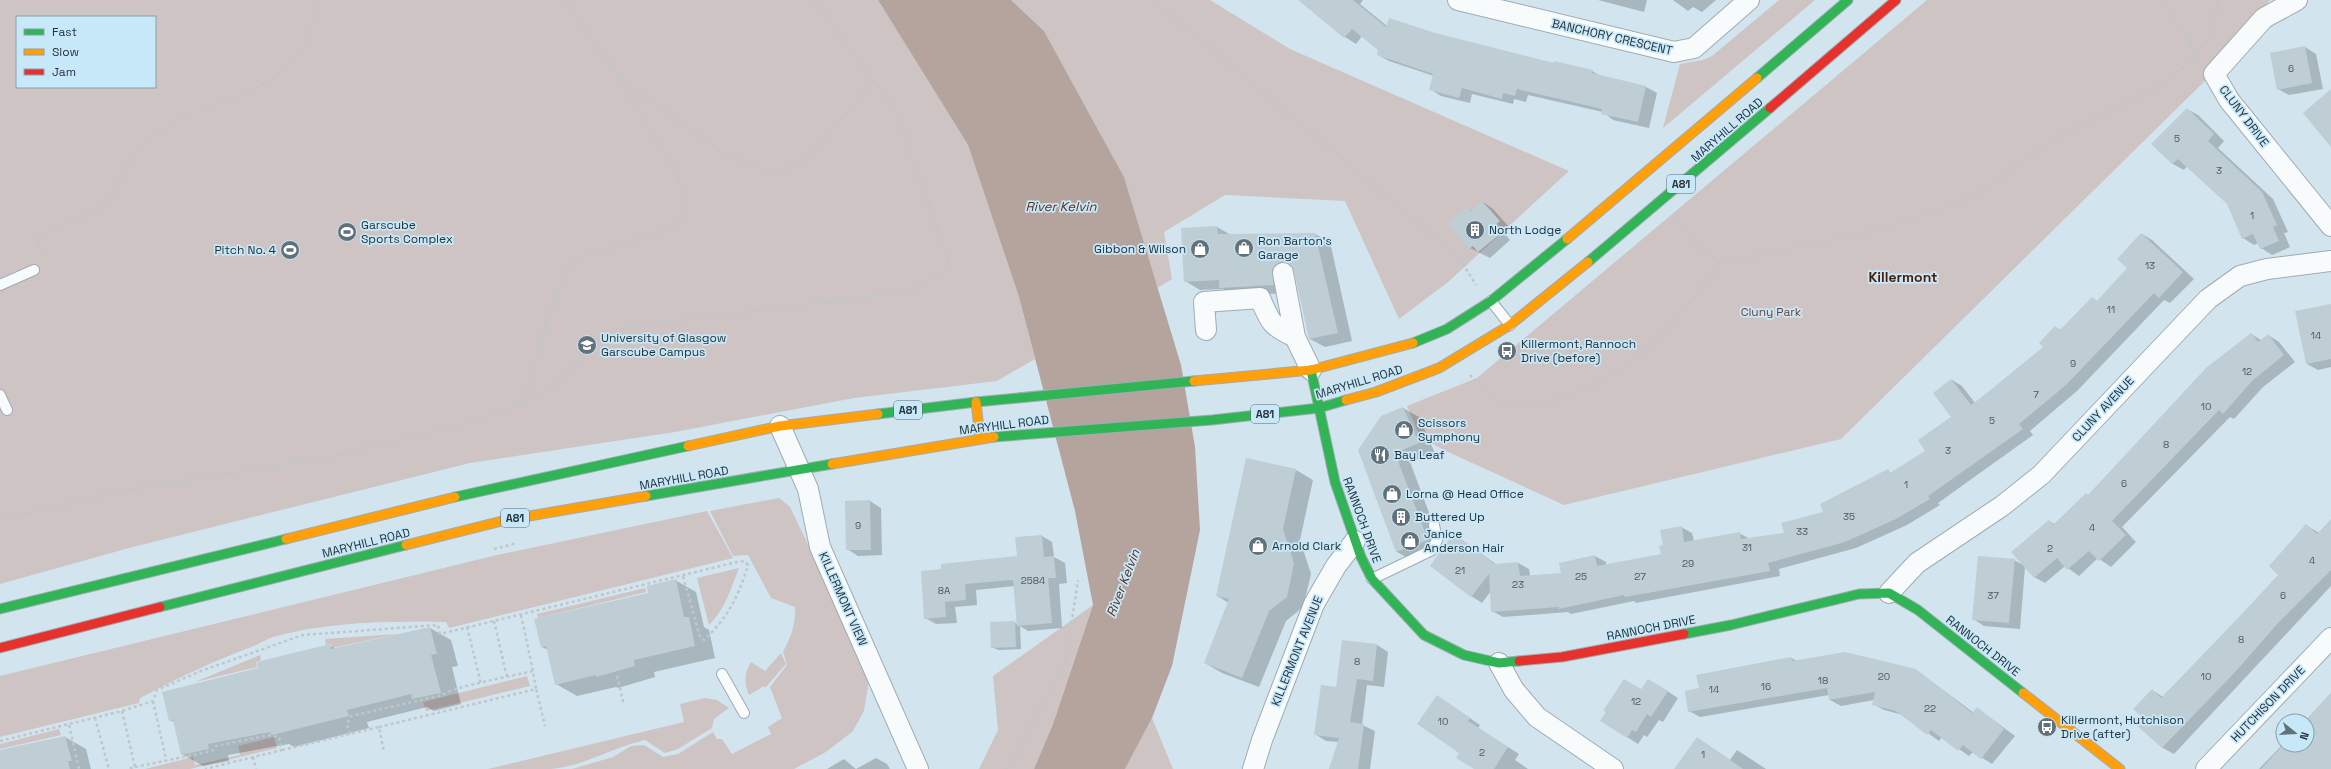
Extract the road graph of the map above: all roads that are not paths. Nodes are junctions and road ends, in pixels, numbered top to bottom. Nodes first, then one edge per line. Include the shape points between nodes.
1 (1458, 0) edge
2 (1749, 0) edge
3 (1848, 0) edge
4 (1896, 0) edge
5 (2297, 0) edge
6 (2331, 226) edge
7 (2331, 261) edge
8 (34, 270) road end
9 (1283, 273) dead end
10 (0, 285) edge
11 (1491, 301) junction
12 (1510, 325) junction
13 (1206, 330) dead end
14 (1295, 337) junction
15 (1311, 370) junction
16 (0, 395) edge
17 (976, 402) junction
18 (1319, 408) junction
19 (7, 410) dead end
20 (780, 426) junction
21 (980, 438) junction
22 (801, 470) junction
23 (1434, 525) dead end
24 (1355, 541) junction
25 (1372, 579) junction
26 (1889, 593) junction
27 (0, 609) edge
28 (2331, 638) edge
29 (0, 648) edge
30 (1499, 663) junction
31 (722, 674) dead end
32 (744, 714) dead end
33 (918, 769) edge
34 (1253, 769) edge
35 (1613, 769) edge
36 (2120, 769) edge
37 (2206, 769) edge

1 - 2 street, BANCHORY CRESCENT via 1674,52 1694,48
3 - 11 main road, MARYHILL ROAD / A81
4 - 12 main road, MARYHILL ROAD / A81 via 1665,198
5 - 6 street, CLUNY DRIVE via 2264,18 2214,74 2229,100
7 - 26 street, CLUNY AVENUE via 2267,269 2240,276 2208,299 2041,475 2002,506 1917,563
8 - 10 lane
9 - 14 street
11 - 12 lane
11 - 15 main road, MARYHILL ROAD / A81 via 1447,329 1407,346
12 - 18 main road, MARYHILL ROAD / A81 via 1458,358 1376,392
13 - 14 street via 1204,302 1260,298 1270,322
14 - 15 street
15 - 17 main road, MARYHILL ROAD / A81
15 - 18 main road, RANNOCH DRIVE
16 - 19 lane
17 - 20 main road, MARYHILL ROAD / A81
17 - 21 main road
18 - 21 main road, MARYHILL ROAD / A81 via 1212,420
18 - 24 main road, RANNOCH DRIVE via 1335,482
20 - 22 street, KILLERMONT VIEW
20 - 27 main road, MARYHILL ROAD / A81 via 500,486
21 - 22 main road, MARYHILL ROAD / A81
22 - 29 main road, MARYHILL ROAD / A81 via 506,520
22 - 33 street, KILLERMONT VIEW via 808,489 820,547
23 - 25 lane via 1437,540 1432,550
24 - 25 main road, RANNOCH DRIVE
24 - 34 street, KILLERMONT AVENUE via 1336,566 1314,604
25 - 30 main road, RANNOCH DRIVE via 1424,635 1464,655
26 - 30 main road, RANNOCH DRIVE via 1859,594 1731,626 1562,657
26 - 36 main road, RANNOCH DRIVE via 1918,610
28 - 37 street, HUTCHISON DRIVE
30 - 35 street via 1514,690 1536,717
31 - 32 lane

